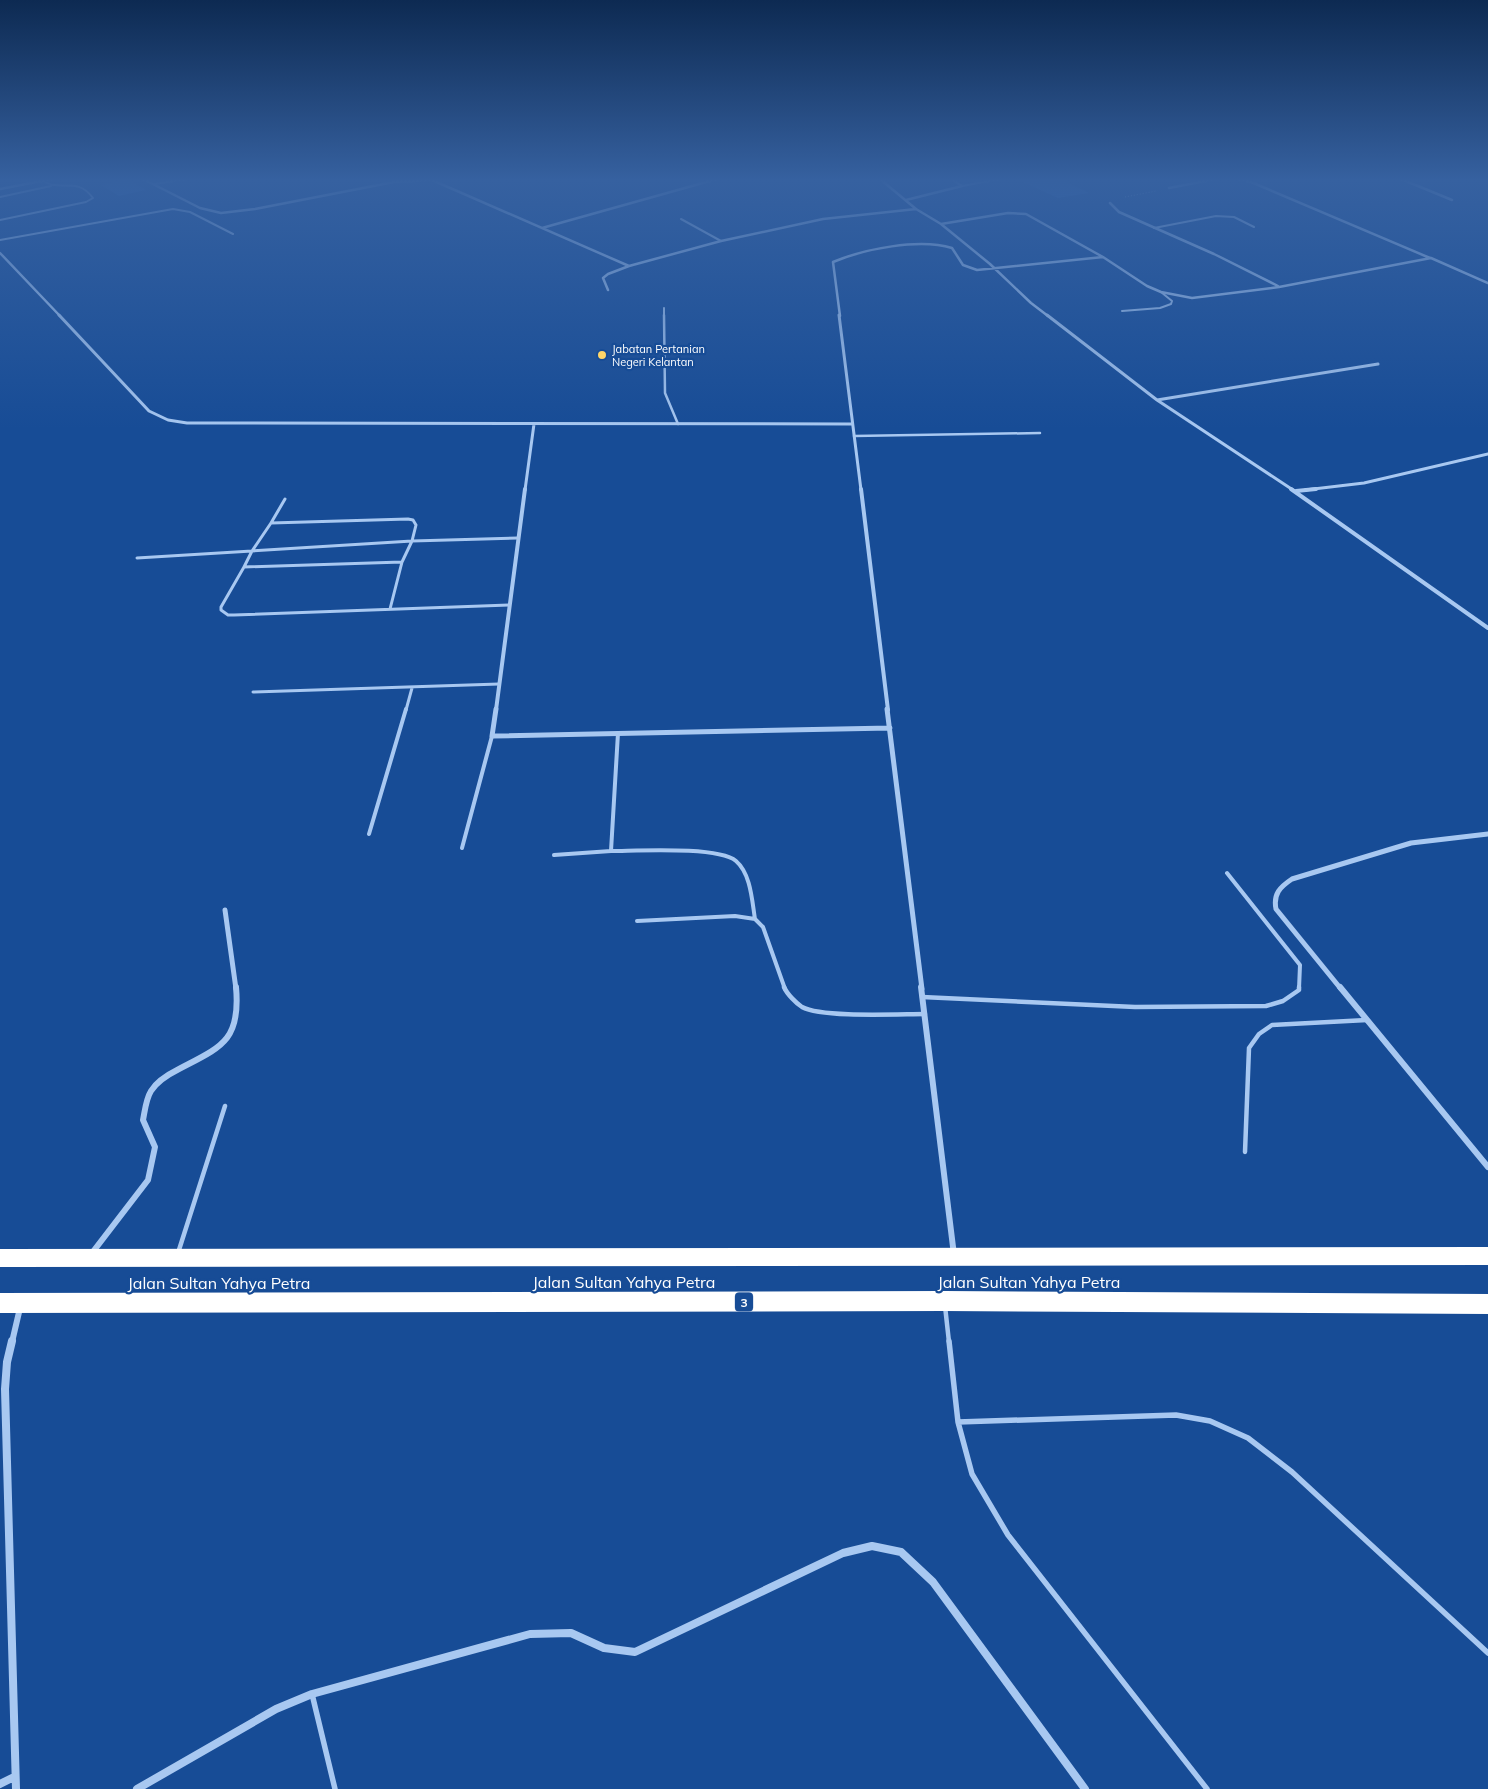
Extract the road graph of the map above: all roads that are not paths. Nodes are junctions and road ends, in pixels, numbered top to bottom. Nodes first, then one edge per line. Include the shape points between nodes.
1 (9, 262) edge
2 (621, 262) edge
3 (642, 262) edge
4 (834, 262) edge
5 (963, 262) edge
6 (987, 262) edge
7 (1058, 262) edge
8 (1111, 262) edge
9 (1227, 262) edge
10 (1407, 262) edge
11 (1441, 262) edge
12 (629, 266) junction
13 (996, 270) junction
14 (1488, 283) edge
15 (1279, 287) junction
16 (608, 290) dead end
17 (1162, 292) junction
18 (664, 308) dead end
19 (1122, 311) dead end
20 (1378, 364) dead end
21 (1157, 400) junction
22 (534, 424) junction
23 (678, 424) junction
24 (852, 424) junction
25 (1040, 433) dead end
26 (854, 436) junction
27 (1488, 454) edge
28 (1295, 492) junction
29 (285, 500) dead end
30 (270, 523) junction
31 (518, 538) junction
32 (412, 541) junction
33 (252, 551) junction
34 (137, 558) dead end
35 (402, 562) junction
36 (244, 567) junction
37 (509, 605) junction
38 (390, 610) junction
39 (1488, 628) edge
40 (499, 684) junction
41 (412, 688) junction
42 (253, 692) dead end
43 (890, 728) junction
44 (618, 734) junction
45 (492, 736) junction
46 (369, 834) dead end
47 (1488, 834) edge
48 (462, 848) dead end
49 (612, 851) junction
50 (554, 855) dead end
51 (1227, 873) dead end
52 (225, 910) dead end
53 (755, 919) junction
54 (637, 922) dead end
55 (922, 997) junction
56 (925, 1014) junction
57 (1369, 1020) junction
58 (225, 1106) dead end
59 (1245, 1152) dead end
60 (1488, 1167) edge
61 (1488, 1256) edge
62 (954, 1257) junction
63 (0, 1258) edge
64 (89, 1258) junction
65 (176, 1258) junction
66 (944, 1301) junction
67 (0, 1303) edge
68 (21, 1303) junction
69 (1488, 1304) edge
70 (958, 1422) junction
71 (1488, 1653) edge
72 (312, 1694) junction
73 (14, 1777) junction
74 (0, 1784) edge
75 (16, 1789) edge
76 (137, 1789) edge
77 (335, 1789) edge
78 (1085, 1789) edge
79 (1207, 1789) edge

1 - 22 street via 149,411 168,420 187,423
2 - 12 street
3 - 12 street
4 - 24 street
5 - 13 street via 977,270
6 - 13 street
7 - 13 street
8 - 17 street
9 - 15 street
10 - 15 street
11 - 14 street
12 - 16 street via 603,278
13 - 21 street via 1030,303
15 - 17 street via 1200,298
17 - 19 lane via 1172,301 1171,304
18 - 23 lane via 665,393
20 - 21 street
21 - 28 street
22 - 23 street
22 - 31 street
23 - 24 street
24 - 26 street
25 - 26 lane
26 - 43 street
27 - 28 street via 1364,483
28 - 39 street
29 - 30 lane
30 - 32 lane via 408,519 413,520 416,526
30 - 33 lane
31 - 32 lane
31 - 37 street
32 - 33 lane
32 - 35 lane
33 - 34 lane
33 - 36 lane
35 - 36 lane
35 - 38 lane
36 - 38 lane via 221,607 228,615
37 - 38 lane
37 - 40 street
40 - 41 lane
40 - 45 street
41 - 42 lane
41 - 46 lane
43 - 44 street
43 - 55 street
44 - 45 street
44 - 49 lane
45 - 48 lane
47 - 57 street via 1411,843 1380,851 1292,879 1276,892 1276,909
49 - 50 lane
49 - 53 lane via 701,852 735,860 745,876
51 - 55 lane via 1300,965 1299,990 1283,1001 1266,1006 1135,1007
52 - 64 street via 236,983 236,1023 224,1042 175,1070 152,1088 142,1120 155,1148 148,1180
53 - 54 lane via 735,916
53 - 56 lane via 763,927 786,992 802,1007 822,1013
55 - 56 street
56 - 62 street
57 - 59 lane via 1272,1025 1254,1038 1250,1048
57 - 60 street
58 - 65 lane
61 - 62 highway, Jalan Sultan Yahya Petra
62 - 65 highway, Jalan Sultan Yahya Petra
63 - 64 highway, Jalan Sultan Yahya Petra
64 - 65 highway, Jalan Sultan Yahya Petra
66 - 68 highway, Jalan Sultan Yahya Petra / 3
66 - 69 highway, Jalan Sultan Yahya Petra / 3
66 - 70 lane
67 - 68 highway, Jalan Sultan Yahya Petra / 3
68 - 73 street via 7,1362 5,1389
70 - 71 lane via 1176,1415 1210,1421 1248,1438 1292,1472
70 - 79 lane via 972,1474 1008,1535
72 - 76 street via 276,1709
72 - 77 lane
72 - 78 street via 530,1634 570,1633 604,1648 635,1652 843,1554 872,1546 901,1552 933,1582
73 - 74 street
73 - 75 street

